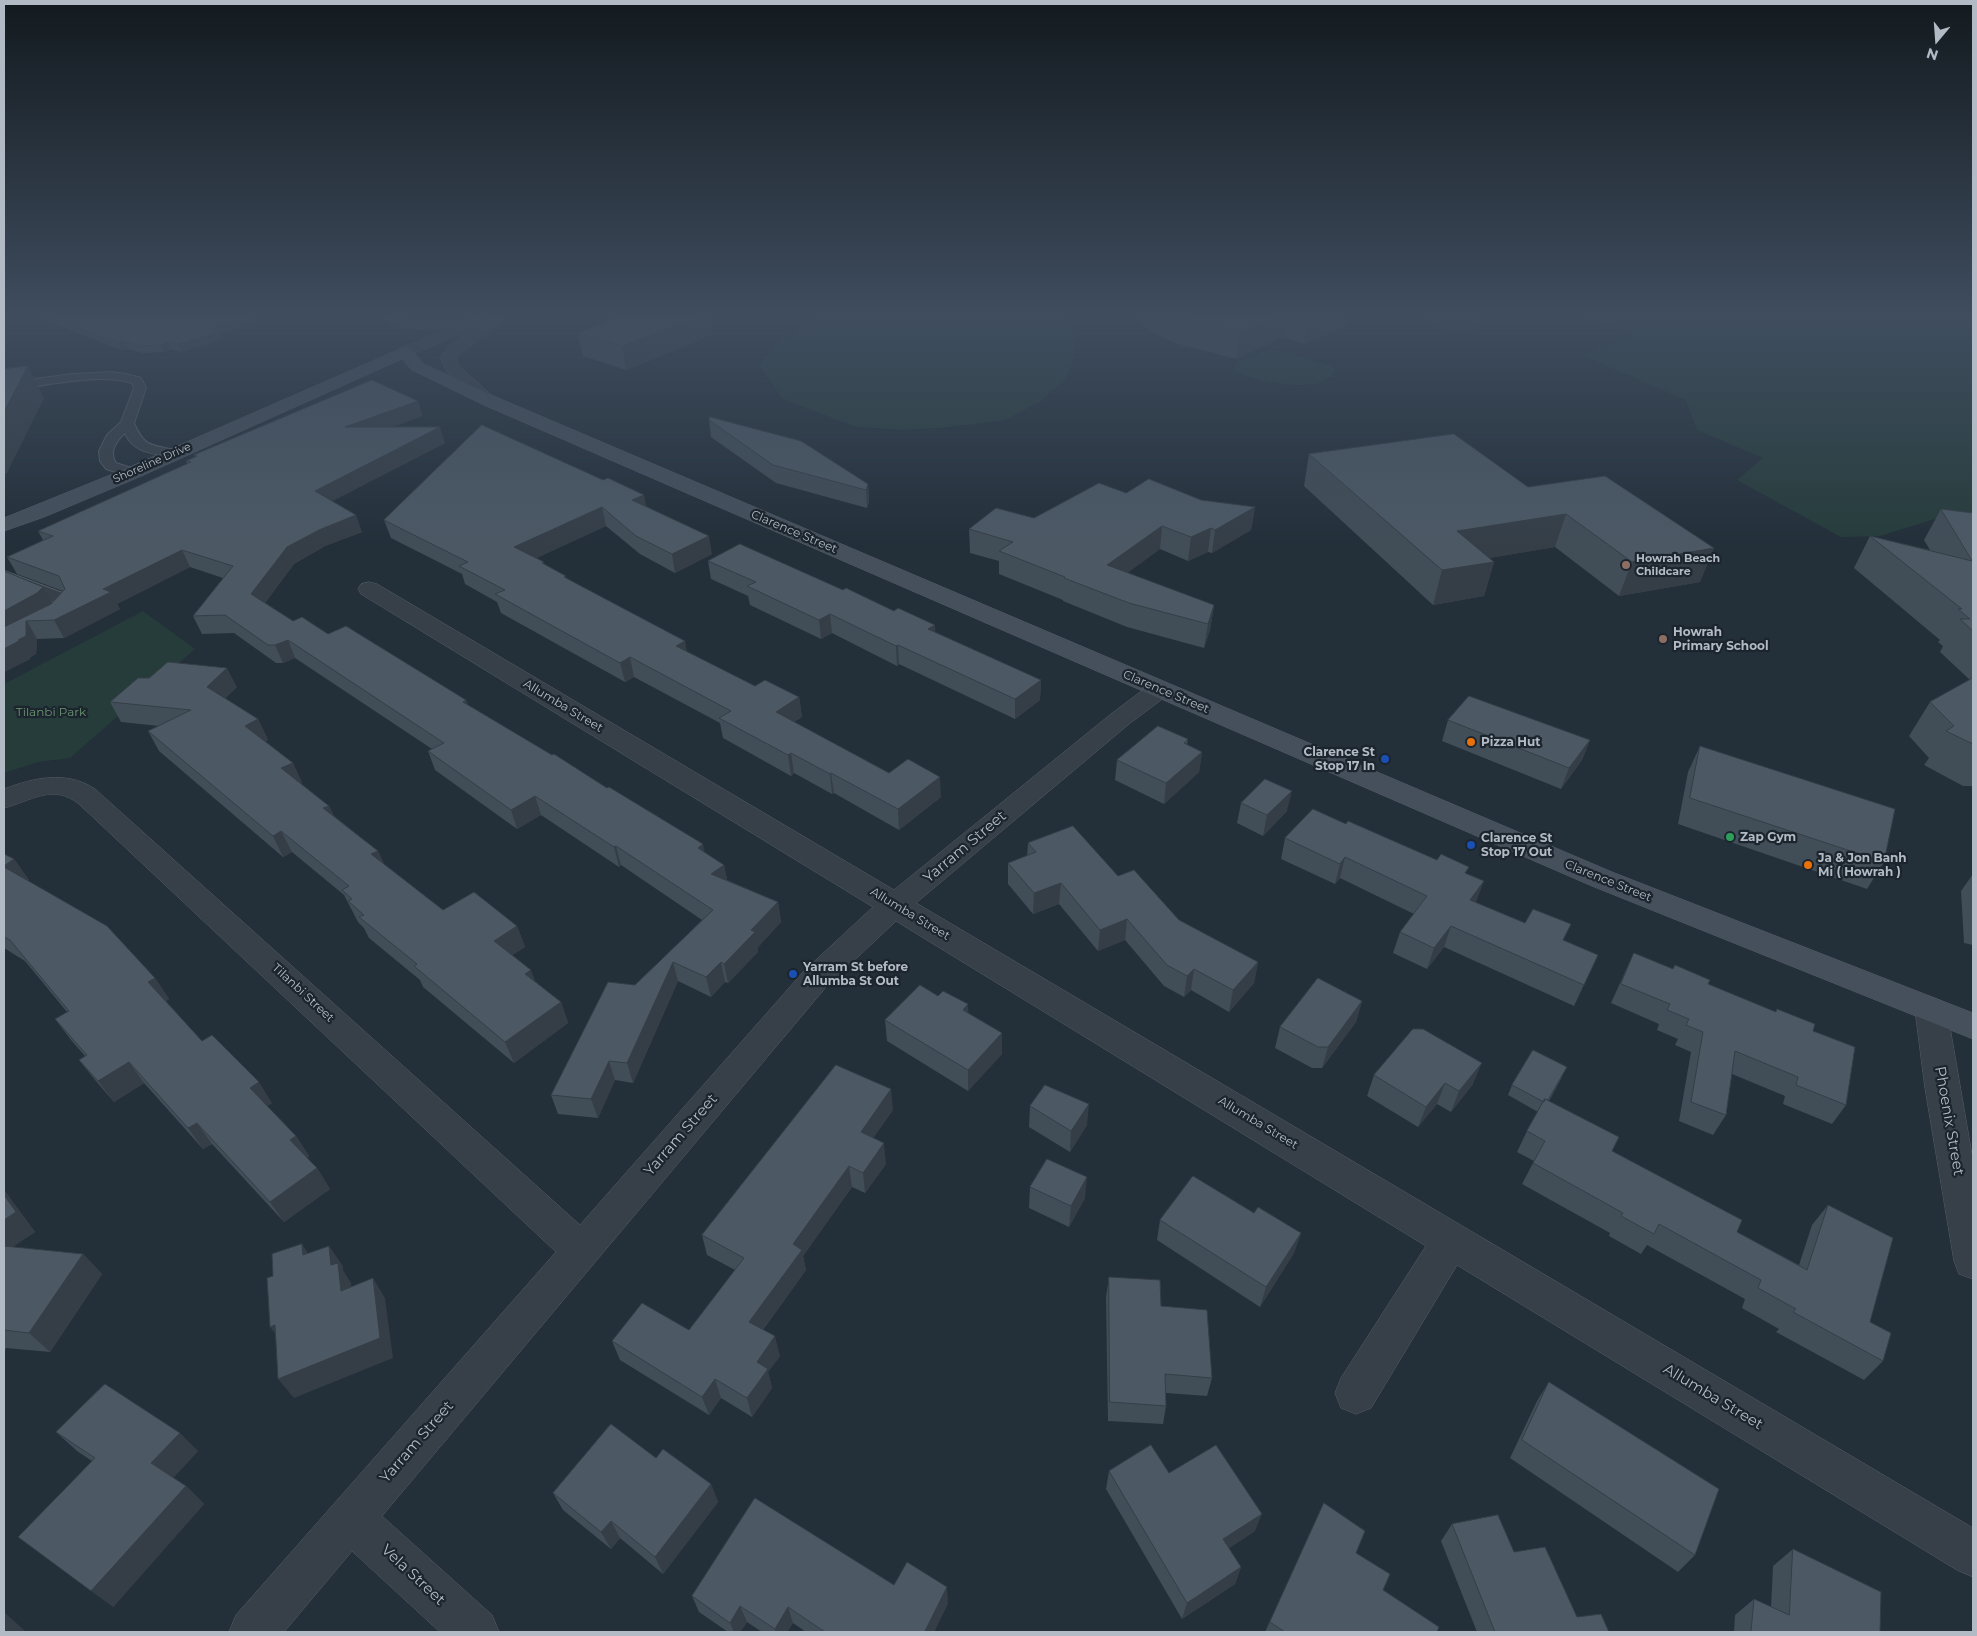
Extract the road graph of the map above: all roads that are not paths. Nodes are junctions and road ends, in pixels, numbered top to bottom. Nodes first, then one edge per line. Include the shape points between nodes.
1 (137, 395) edge
2 (309, 395) edge
3 (469, 395) edge
4 (478, 395) edge
5 (483, 395) edge
6 (490, 401) junction
7 (127, 423) junction
8 (173, 454) junction
9 (132, 473) junction
10 (37, 514) junction
11 (4, 525) edge
12 (4, 531) edge
13 (4, 576) edge
14 (369, 589) dead end
15 (4, 643) edge
16 (1160, 689) junction
17 (4, 800) edge
18 (895, 905) junction
19 (1931, 1010) junction
20 (1973, 1026) edge
21 (1452, 1239) junction
22 (582, 1251) junction
23 (1973, 1261) edge
24 (1356, 1392) dead end
25 (352, 1519) junction
26 (1973, 1554) edge
27 (253, 1632) edge
28 (474, 1632) edge

1 - 7 lane
2 - 8 main road, Shoreline Drive
3 - 6 main road
4 - 6 main road, Clarence Street
5 - 6 street
6 - 16 main road, Clarence Street
7 - 8 lane via 135,441 142,446
7 - 9 lane via 112,438 106,451 107,461 111,466
8 - 9 main road, Shoreline Drive
9 - 10 main road, Shoreline Drive
10 - 11 main road, Shoreline Drive
10 - 12 main road, Shoreline Drive
13 - 15 lane via 62,599 64,605 54,616
14 - 18 street, Allumba Street
16 - 18 street, Yarram Street
16 - 19 main road, Clarence Street via 1602,879
17 - 22 street, Tilanbi Street via 23,791 64,785 99,806
18 - 21 street, Allumba Street
18 - 22 street, Yarram Street via 815,980
19 - 20 main road, Clarence Street
19 - 23 street, Phoenix Street
21 - 24 street
21 - 26 street, Allumba Street
22 - 25 street, Yarram Street
25 - 27 street, Yarram Street
25 - 28 street, Vela Street

